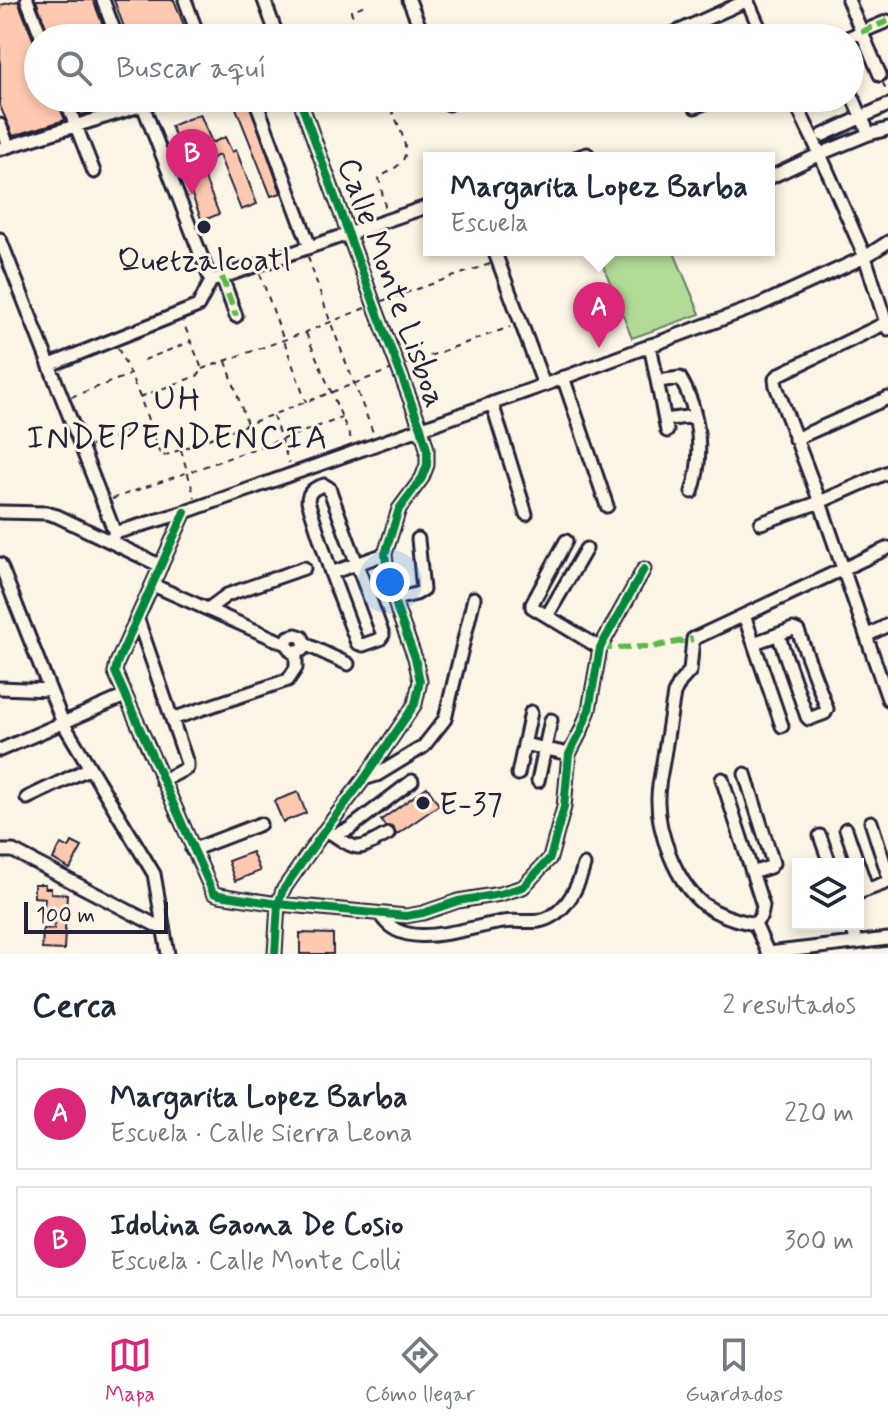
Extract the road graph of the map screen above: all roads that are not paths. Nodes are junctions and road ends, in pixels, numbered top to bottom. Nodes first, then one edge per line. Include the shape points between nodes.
1 (27, 0) edge
2 (103, 0) edge
3 (185, 0) edge
4 (264, 0) edge
5 (409, 0) edge
6 (747, 0) edge
7 (848, 0) edge
8 (888, 21) edge
9 (36, 24) edge
10 (112, 24) edge
11 (194, 24) edge
12 (273, 24) edge
13 (418, 24) edge
14 (694, 24) edge
15 (755, 24) edge
16 (858, 24) edge
17 (864, 31) edge
18 (864, 39) edge
19 (880, 75) dead end
20 (888, 105) edge
21 (71, 112) edge
22 (113, 112) edge
23 (146, 112) edge
24 (260, 112) edge
25 (304, 112) edge
26 (800, 112) edge
27 (860, 112) edge
28 (862, 117) junction
29 (0, 125) edge
30 (76, 125) junction
31 (888, 129) edge
32 (869, 134) junction
33 (823, 135) dead end
34 (4, 147) edge
35 (820, 154) junction
36 (94, 172) dead end
37 (775, 175) edge
38 (423, 208) edge
39 (348, 233) junction
40 (0, 239) edge
41 (888, 242) edge
42 (307, 247) junction
43 (496, 256) edge
44 (865, 257) junction
45 (216, 279) junction
46 (236, 316) dead end
47 (887, 325) edge
48 (650, 345) junction
49 (50, 365) junction
50 (563, 377) junction
51 (658, 381) junction
52 (544, 385) junction
53 (888, 398) edge
54 (492, 403) junction
55 (694, 416) junction
56 (421, 428) junction
57 (795, 439) junction
58 (888, 472) edge
59 (692, 492) dead end
60 (820, 502) junction
61 (607, 506) dead end
62 (191, 510) junction
63 (0, 512) edge
64 (526, 514) dead end
65 (761, 523) dead end
66 (113, 537) junction
67 (418, 539) dead end
68 (566, 541) dead end
69 (888, 548) edge
70 (586, 549) dead end
71 (385, 554) junction
72 (0, 564) edge
73 (357, 565) junction
74 (161, 566) junction
75 (304, 568) dead end
76 (644, 569) dead end
77 (843, 569) junction
78 (331, 573) junction
79 (153, 585) junction
80 (474, 598) dead end
81 (395, 599) junction
82 (0, 601) edge
83 (15, 601) junction
84 (208, 609) junction
85 (744, 615) junction
86 (547, 616) junction
87 (138, 620) junction
88 (888, 625) edge
89 (778, 634) junction
90 (866, 636) junction
91 (754, 643) junction
92 (296, 647) junction
93 (600, 648) junction
94 (348, 664) dead end
95 (0, 688) edge
96 (50, 690) junction
97 (125, 696) junction
98 (888, 699) edge
99 (531, 712) dead end
100 (172, 719) junction
101 (551, 720) dead end
102 (63, 723) junction
103 (782, 726) dead end
104 (524, 744) junction
105 (545, 749) junction
106 (0, 750) edge
107 (569, 754) junction
108 (90, 768) junction
109 (518, 774) dead end
110 (745, 774) dead end
111 (364, 779) junction
112 (722, 779) dead end
113 (162, 781) junction
114 (412, 781) dead end
115 (538, 781) dead end
116 (27, 798) dead end
117 (871, 822) dead end
118 (260, 824) dead end
119 (846, 829) dead end
120 (329, 832) junction
121 (388, 834) dead end
122 (820, 836) dead end
123 (192, 850) junction
124 (0, 851) edge
125 (828, 858) edge
126 (854, 858) edge
127 (584, 865) dead end
128 (752, 873) junction
129 (888, 875) edge
130 (888, 882) edge
131 (864, 891) edge
132 (278, 904) junction
133 (380, 914) junction
134 (755, 924) junction
135 (163, 929) junction
136 (853, 930) edge
137 (888, 939) edge
138 (857, 943) junction
139 (872, 948) edge
140 (768, 953) edge
141 (168, 954) edge
142 (275, 954) edge

1 - 9 street
2 - 10 street
3 - 11 street
4 - 12 street
5 - 13 street
6 - 14 street
6 - 15 street
7 - 16 street
8 - 17 street
18 - 19 street
20 - 28 street
21 - 30 street
22 - 30 street
23 - 45 street
24 - 42 street
25 - 39 street, Calle Monte Lisboa
26 - 35 street
27 - 28 street
28 - 32 street
28 - 33 street
29 - 34 street
30 - 34 street
30 - 36 street
31 - 32 street
32 - 35 street
35 - 37 street
35 - 44 street
38 - 39 street
39 - 42 street
39 - 56 street, Calle Monte Lisboa
40 - 49 street
41 - 44 street
42 - 45 street
43 - 52 street
44 - 47 street
44 - 48 street via 757,306
45 - 46 street
45 - 49 street via 198,306
47 - 57 street via 775,379
48 - 50 street
48 - 51 street
49 - 66 street
50 - 52 street
50 - 61 street
51 - 55 street via 680,378
51 - 55 street via 666,426
52 - 54 street
53 - 57 street
54 - 56 street
54 - 64 street
55 - 59 street via 699,455
56 - 62 street
56 - 71 street, Calle Monte Lisboa via 427,465 399,509
57 - 60 street
58 - 60 street
60 - 65 street
60 - 77 street
62 - 66 street
62 - 74 street
63 - 66 street via 46,513
66 - 74 street
67 - 81 street via 423,590
68 - 86 street via 532,604
69 - 77 street
70 - 86 street
71 - 73 street
71 - 81 street, Calle Monte Lisboa
72 - 83 street
73 - 78 street
73 - 78 street via 383,635 363,645 357,643
73 - 78 street via 324,485 310,492 308,501
74 - 79 street
75 - 84 street via 227,595
76 - 93 street
77 - 85 street
77 - 90 street
79 - 84 street
79 - 87 street
80 - 111 street via 445,719 423,747
81 - 111 street, Calle Monte Lisboa via 420,681 415,704
82 - 83 street
83 - 96 street
84 - 92 street
85 - 91 street
85 - 134 street via 693,639 690,671 674,694 658,796 666,844 690,890 704,904
86 - 93 street
87 - 97 street via 115,672
87 - 100 street
88 - 90 street
89 - 89 street via 807,717 825,713 798,631
89 - 91 street
90 - 98 street
91 - 103 street
92 - 94 street
92 - 100 street via 296,668 288,680
93 - 107 street via 589,710
95 - 96 street
96 - 102 street
97 - 102 street
97 - 113 street
99 - 104 street
100 - 113 street via 187,768
101 - 105 street
102 - 106 street
102 - 108 street
104 - 105 street
104 - 109 street
105 - 107 street
105 - 115 street
107 - 133 street via 564,807 550,858 523,887 423,913
108 - 116 street
108 - 135 street via 154,874
110 - 128 street via 773,863
111 - 120 street, Calle Monte Lisboa
112 - 128 street
113 - 123 street
114 - 120 street via 349,829
117 - 129 street
118 - 123 street
119 - 126 street
120 - 121 street via 354,848
120 - 132 street, Calle Monte Lisboa via 295,870
122 - 125 street
123 - 132 street via 213,893
124 - 135 street via 13,851
127 - 133 street via 566,903 538,921 500,922 421,941 394,931
128 - 134 street via 763,909
130 - 131 street
132 - 133 street
132 - 142 street, Calle Monte Lisboa
134 - 140 street
135 - 141 street
136 - 138 street
137 - 139 street
138 - 139 street
138 - 140 street

